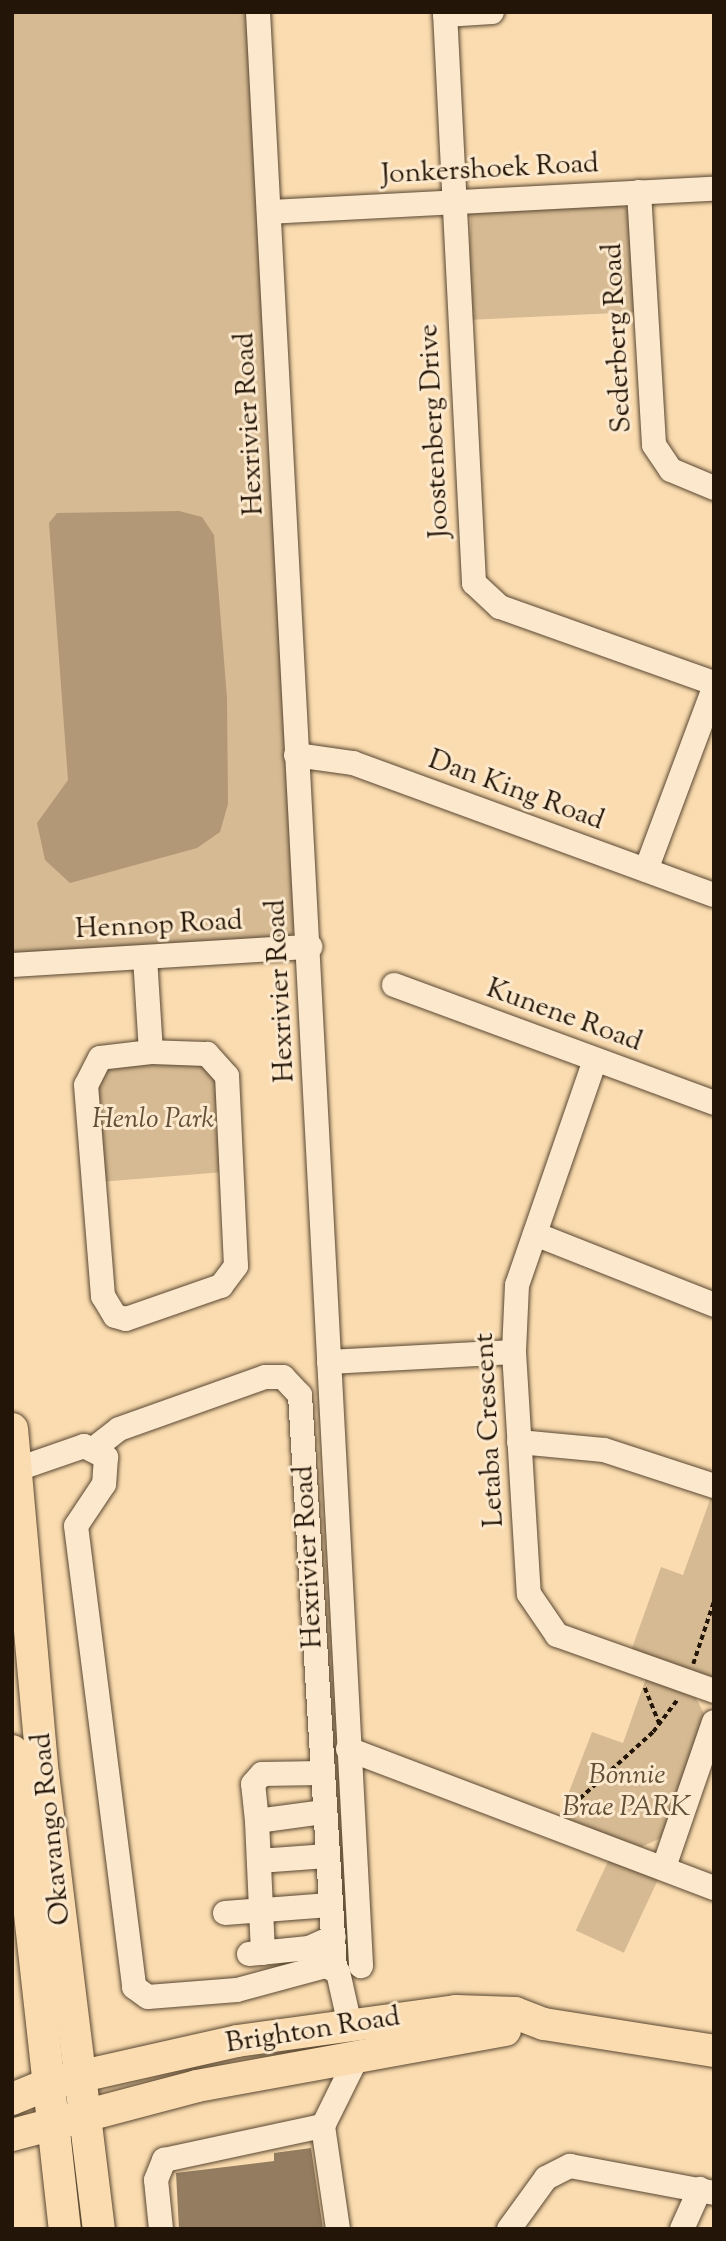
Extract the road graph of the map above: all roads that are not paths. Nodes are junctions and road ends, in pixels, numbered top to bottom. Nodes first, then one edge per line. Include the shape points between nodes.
1 (258, 12) edge
2 (492, 12) edge
3 (445, 14) edge
4 (714, 188) edge
5 (639, 192) junction
6 (454, 202) junction
7 (269, 212) junction
8 (714, 488) edge
9 (714, 685) edge
10 (296, 755) junction
11 (646, 870) junction
12 (714, 895) edge
13 (310, 947) junction
14 (145, 957) junction
15 (12, 965) edge
16 (394, 985) dead end
17 (151, 1052) junction
18 (595, 1060) junction
19 (714, 1103) edge
20 (535, 1234) junction
21 (714, 1305) edge
22 (514, 1352) junction
23 (329, 1362) junction
24 (12, 1429) edge
25 (519, 1442) junction
26 (96, 1447) junction
27 (15, 1471) edge
28 (714, 1486) edge
29 (714, 1691) edge
30 (714, 1722) edge
31 (348, 1749) junction
32 (12, 1751) edge
33 (322, 1773) junction
34 (324, 1812) junction
35 (257, 1821) junction
36 (327, 1856) junction
37 (259, 1861) junction
38 (663, 1867) junction
39 (714, 1888) edge
40 (330, 1905) junction
41 (260, 1910) junction
42 (225, 1913) dead end
43 (334, 1937) junction
44 (361, 1966) dead end
45 (335, 1969) junction
46 (349, 2021) junction
47 (544, 2024) junction
48 (714, 2051) edge
49 (359, 2053) junction
50 (82, 2075) junction
51 (51, 2083) junction
52 (12, 2099) edge
53 (86, 2114) junction
54 (53, 2122) junction
55 (323, 2126) junction
56 (12, 2135) edge
57 (707, 2191) edge
58 (65, 2229) edge
59 (99, 2229) edge
60 (161, 2229) edge
61 (338, 2229) edge
62 (509, 2229) edge
63 (682, 2229) edge

1 - 7 street, Hexrivier Road
2 - 3 street
3 - 6 street, Joostenberg Drive
4 - 5 street, Jonkershoek Road
5 - 6 street, Jonkershoek Road
5 - 8 street, Sederberg Road via 654,445 671,470
6 - 7 street, Jonkershoek Road
6 - 9 street, Joostenberg Drive via 477,590 500,607
7 - 10 street, Hexrivier Road
9 - 11 street
10 - 11 street, Dan King Road via 353,763
10 - 13 street, Hexrivier Road
11 - 12 street, Dan King Road
13 - 14 street, Hennop Road
13 - 23 street, Hexrivier Road
14 - 15 street, Hennop Road
14 - 17 street
16 - 18 street, Kunene Road
17 - 17 street via 100,1058 86,1085 103,1296 115,1316 126,1319 221,1286 236,1266 227,1076 207,1054
18 - 19 street, Kunene Road
18 - 20 street, Letaba Crescent
20 - 21 street
20 - 22 street, Letaba Crescent via 517,1285
22 - 23 street
22 - 25 street, Letaba Crescent
23 - 31 street, Hexrivier Road
24 - 27 main road, Okavango Road
25 - 28 street via 604,1450
25 - 29 street, Letaba Crescent via 528,1594 535,1612 557,1635
26 - 27 street via 83,1446
26 - 33 street via 119,1429 265,1377 293,1384 300,1395
26 - 45 street via 106,1457 107,1472 76,1526 130,1978 148,1997 237,1990 326,1966
27 - 50 main road, Okavango Road via 43,1774
30 - 38 street
31 - 38 street
31 - 44 street, Hexrivier Road
32 - 51 main road, Okavango Road
33 - 34 street
33 - 35 street via 262,1774 253,1784
34 - 35 street
34 - 36 street
35 - 37 street
36 - 37 street
36 - 40 street
37 - 41 street
38 - 39 street
40 - 41 street
40 - 43 street
41 - 42 street
41 - 43 street via 256,1954 309,1948
43 - 45 street
45 - 46 street
46 - 47 main road, Brighton Road via 456,2011 515,2013
46 - 50 main road, Brighton Road
47 - 48 main road, Brighton Road
47 - 49 main road, Brighton Road
49 - 53 main road, Brighton Road
49 - 55 street
50 - 51 main road, Brighton Road
50 - 53 main road, Okavango Road
51 - 52 main road, Brighton Road
51 - 54 main road, Okavango Road
53 - 54 main road, Brighton Road
53 - 59 main road, Okavango Road
54 - 56 main road, Brighton Road
54 - 58 main road, Okavango Road
55 - 60 street via 164,2160 156,2180
55 - 61 street
57 - 62 street via 570,2166 546,2178
57 - 63 street

